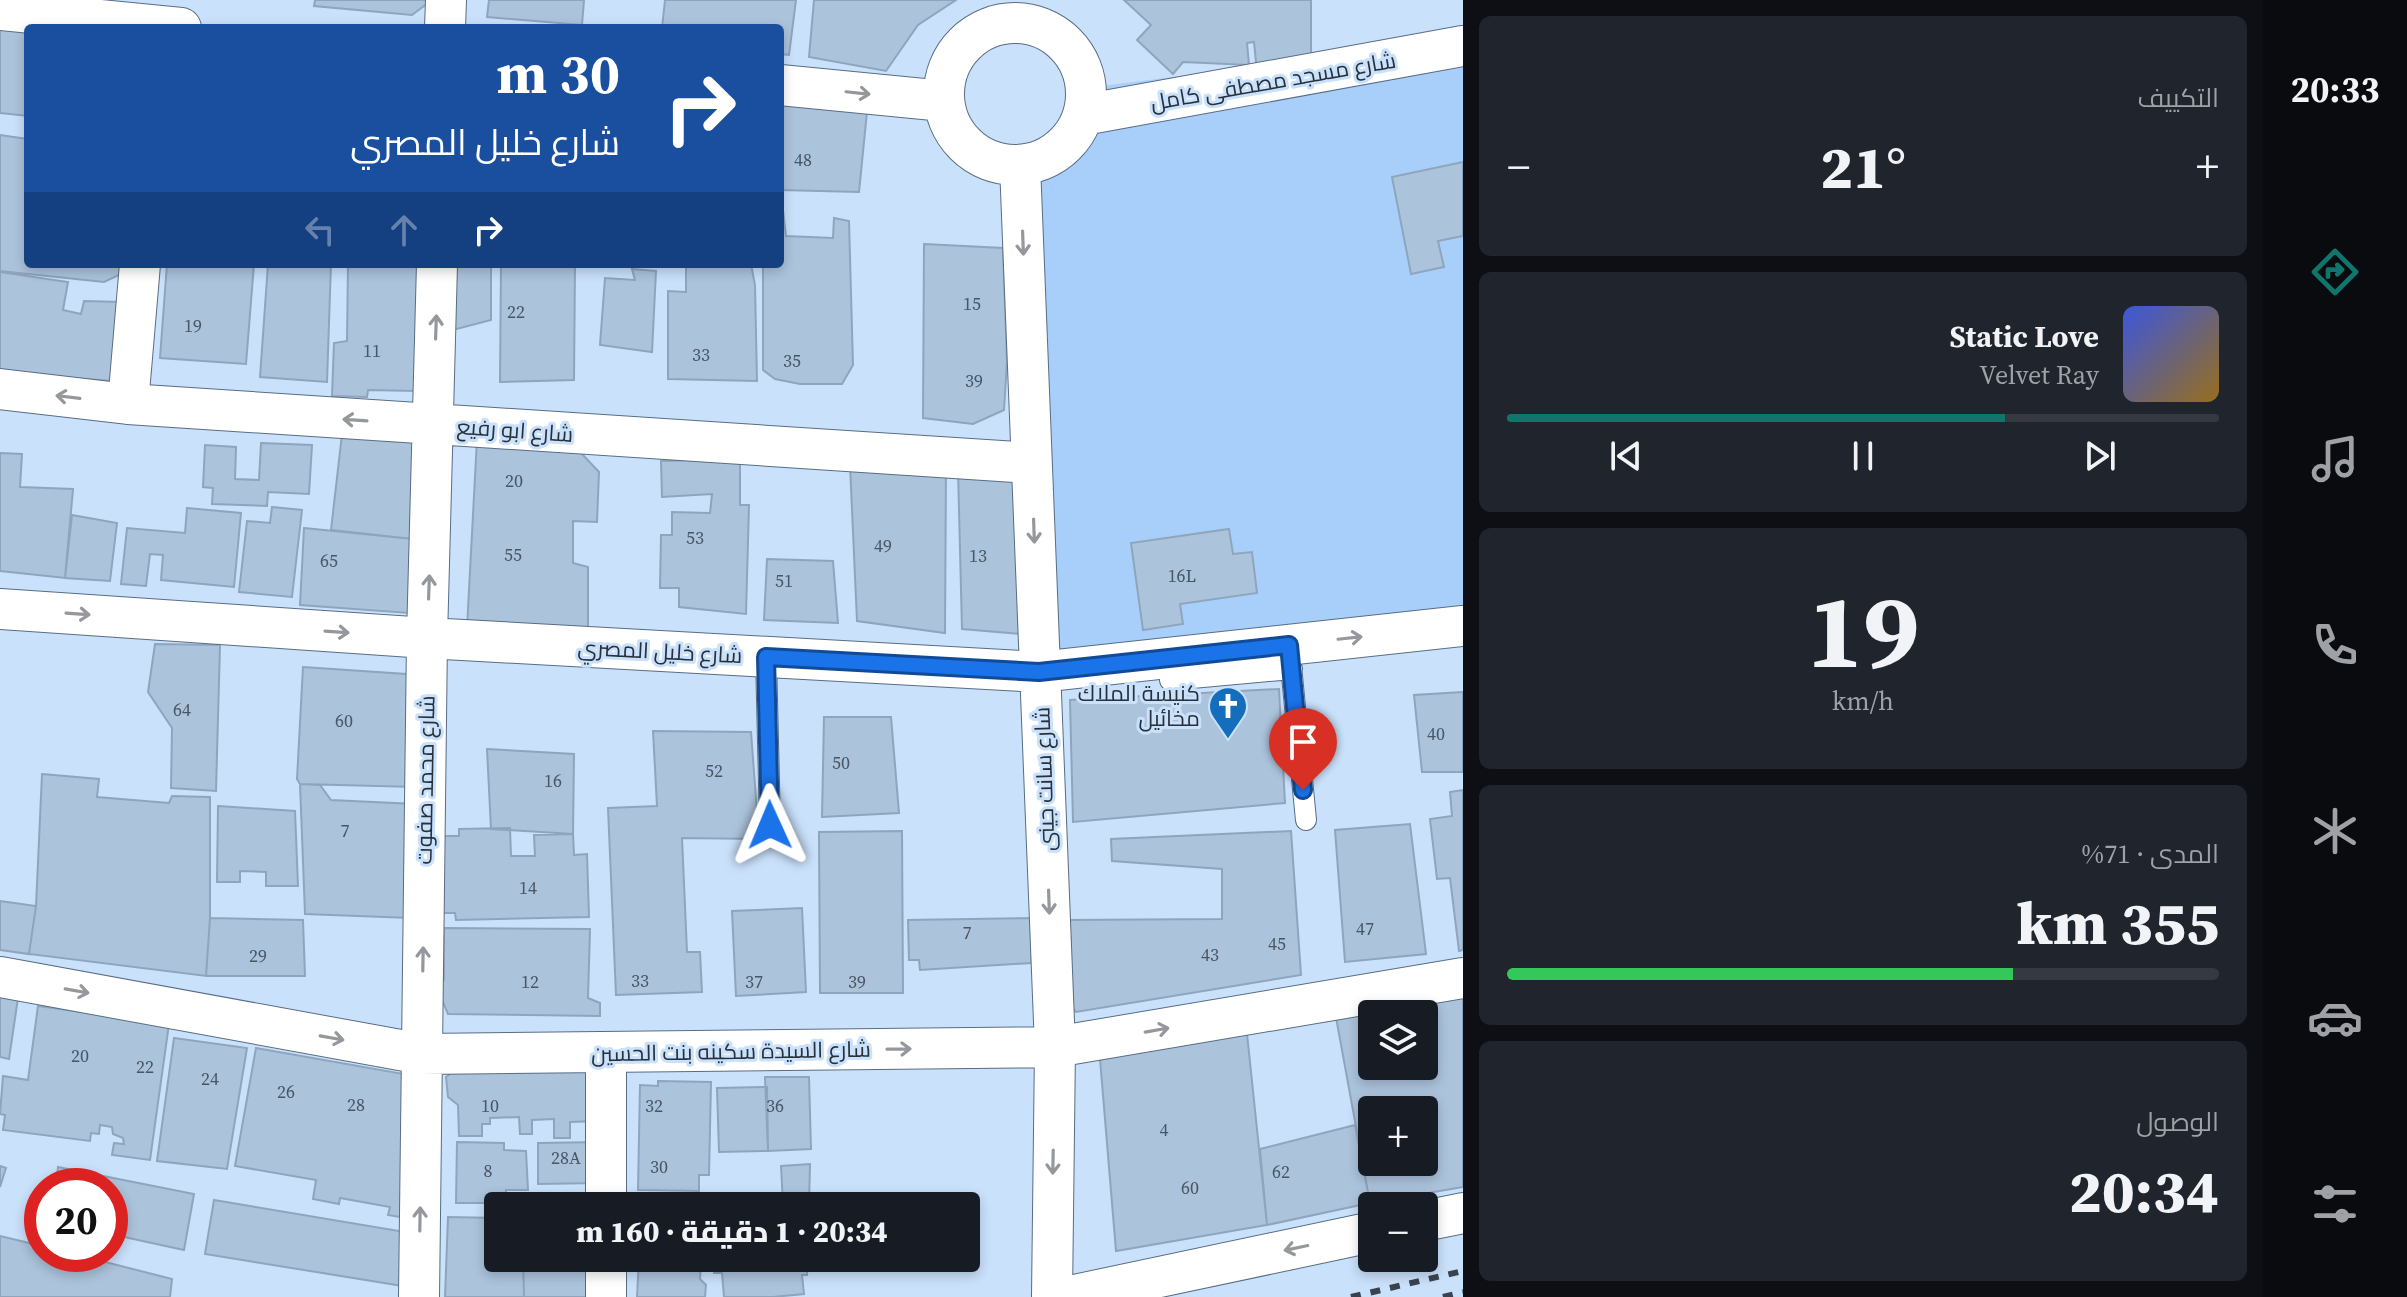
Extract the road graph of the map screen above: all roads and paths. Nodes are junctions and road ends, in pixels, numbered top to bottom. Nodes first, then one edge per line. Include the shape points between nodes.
1 (446, 0) edge
2 (0, 10) edge
3 (1009, 12) edge
4 (138, 24) edge
5 (445, 24) edge
6 (1463, 46) edge
7 (784, 85) edge
8 (944, 101) junction
9 (1083, 115) junction
10 (1020, 165) junction
11 (140, 268) edge
12 (437, 268) edge
13 (0, 389) edge
14 (128, 404) junction
15 (433, 425) junction
16 (1031, 463) junction
17 (0, 609) edge
18 (1463, 626) edge
19 (427, 638) junction
20 (766, 657) junction
21 (1290, 657) junction
22 (1039, 672) junction
23 (1170, 680) dead end
24 (1306, 820) dead end
25 (770, 825) dead end
26 (0, 977) edge
27 (1463, 978) edge
28 (1055, 1047) junction
29 (606, 1052) junction
30 (422, 1054) junction
31 (606, 1192) edge
32 (1463, 1213) edge
33 (1438, 1218) edge
34 (1358, 1235) edge
35 (606, 1272) edge
36 (419, 1297) edge
37 (606, 1297) edge
38 (1052, 1297) edge
39 (1065, 1297) edge

1 - 5 street
2 - 4 street
3 - 8 street via 956,55 944,85
3 - 9 street via 1069,48 1084,78
6 - 9 street, شارع مسجد مصطفى كامل
7 -> 8 street
8 - 10 street via 957,135 969,148 984,158
9 - 10 street via 1077,129 1049,157
10 -> 16 street, شارع سانت جينى
11 - 14 street
15 -> 12 street, شارع محمد صفوت
14 -> 13 street, شارع ابو رفيع
15 -> 14 street, شارع ابو رفيع
15 - 16 street, شارع ابو رفيع
19 -> 15 street, شارع محمد صفوت
16 -> 22 street, شارع سانت جينى
17 -> 19 street, شارع خليل المصري
21 -> 18 street, شارع خليل المصري
19 - 20 street, شارع خليل المصري
30 -> 19 street, شارع محمد صفوت
20 - 22 street, شارع خليل المصري
20 - 25 lane
21 - 22 street, شارع خليل المصري
21 - 23 lane
21 - 24 lane
22 -> 28 street, شارع سانت جينى
26 -> 30 street, شارع السيدة سكينه بنت الحسين
28 -> 27 street, شارع السيدة سكينه بنت الحسين
29 -> 28 street, شارع السيدة سكينه بنت الحسين
28 -> 38 street, شارع سانت جينى
29 - 30 street, شارع السيدة سكينه بنت الحسين
29 - 31 street
36 -> 30 street, شارع محمد صفوت
32 - 33 street
34 -> 39 street
35 - 37 street

